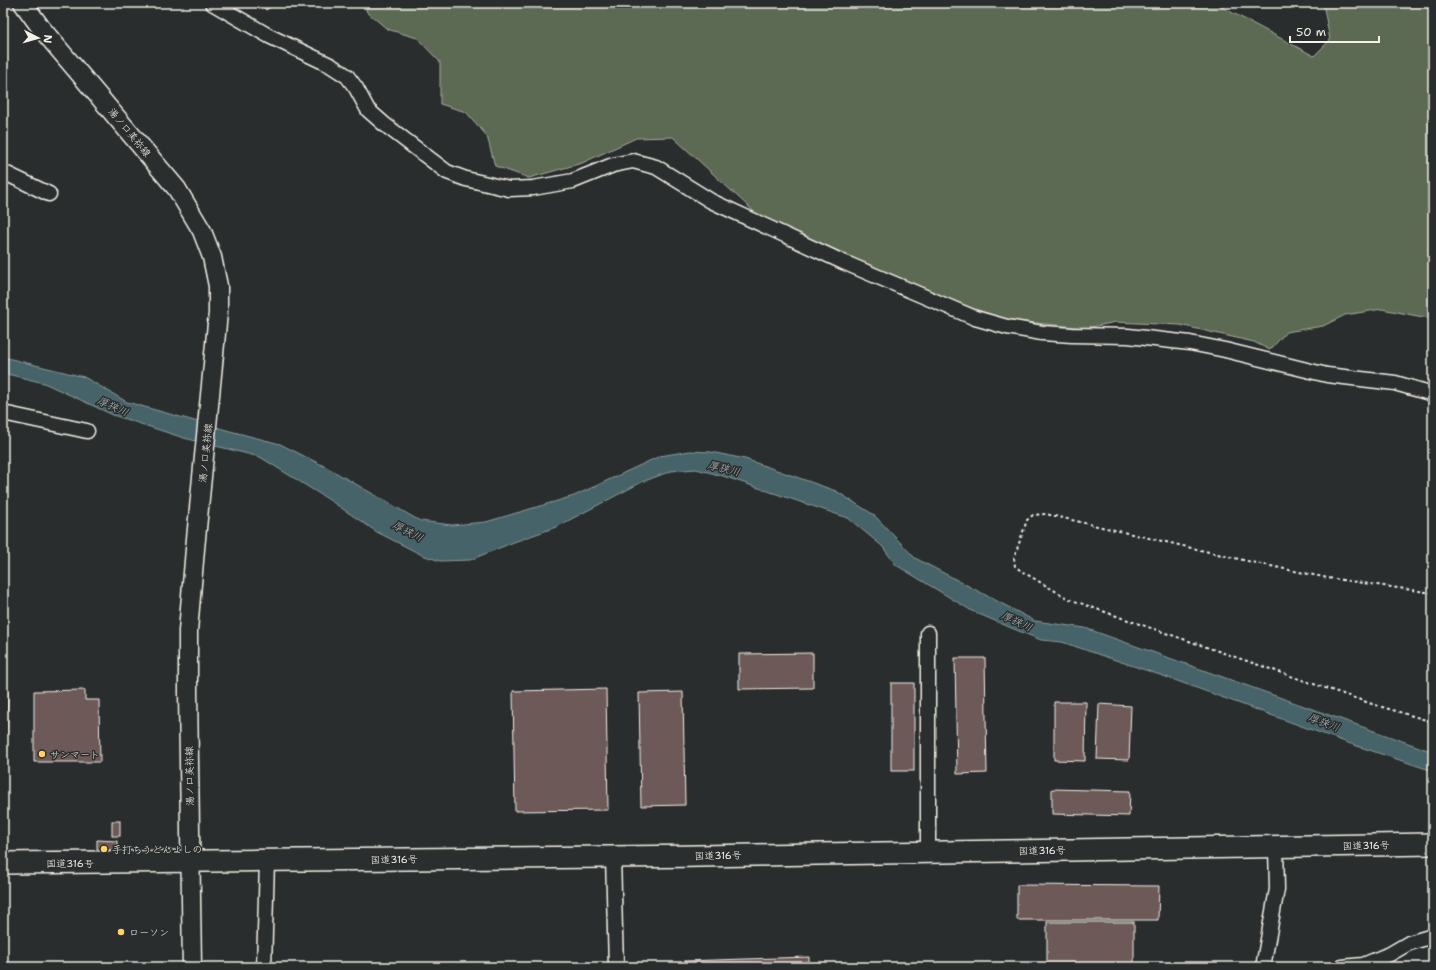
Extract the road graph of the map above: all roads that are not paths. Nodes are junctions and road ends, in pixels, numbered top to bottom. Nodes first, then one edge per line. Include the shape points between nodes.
1 (23, 3) edge
2 (212, 3) edge
3 (3, 172) edge
4 (50, 194) dead end
5 (1433, 394) edge
6 (3, 413) edge
7 (87, 431) dead end
8 (928, 633) dead end
9 (1433, 844) edge
10 (1276, 846) junction
11 (928, 852) junction
12 (613, 857) junction
13 (267, 861) junction
14 (191, 862) junction
15 (3, 863) edge
16 (1433, 936) edge
17 (192, 967) edge
18 (264, 967) edge
19 (616, 967) edge
20 (1263, 967) edge
21 (1342, 967) edge

1 - 14 main road, 湯ノ口美祢線 via 41,28 177,189 202,230 218,286 213,372 188,631
2 - 5 street via 269,36 336,68 347,76 368,110 384,124 447,172 466,179 508,189 533,188 573,181 613,165 633,161 656,166 711,201 843,262 975,318 1042,333 1128,336 1190,343 1327,374 1395,383
3 - 4 street
6 - 7 street
8 - 11 street
9 - 10 highway, 国道316号
10 - 11 highway, 国道316号
10 - 20 street via 1277,889
11 - 12 highway, 国道316号
12 - 13 highway, 国道316号
12 - 19 street
13 - 14 highway, 国道316号
13 - 18 street
14 - 15 highway, 国道316号
14 - 17 main road, 湯ノ口美祢線
16 - 21 street via 1409,943 1362,965

